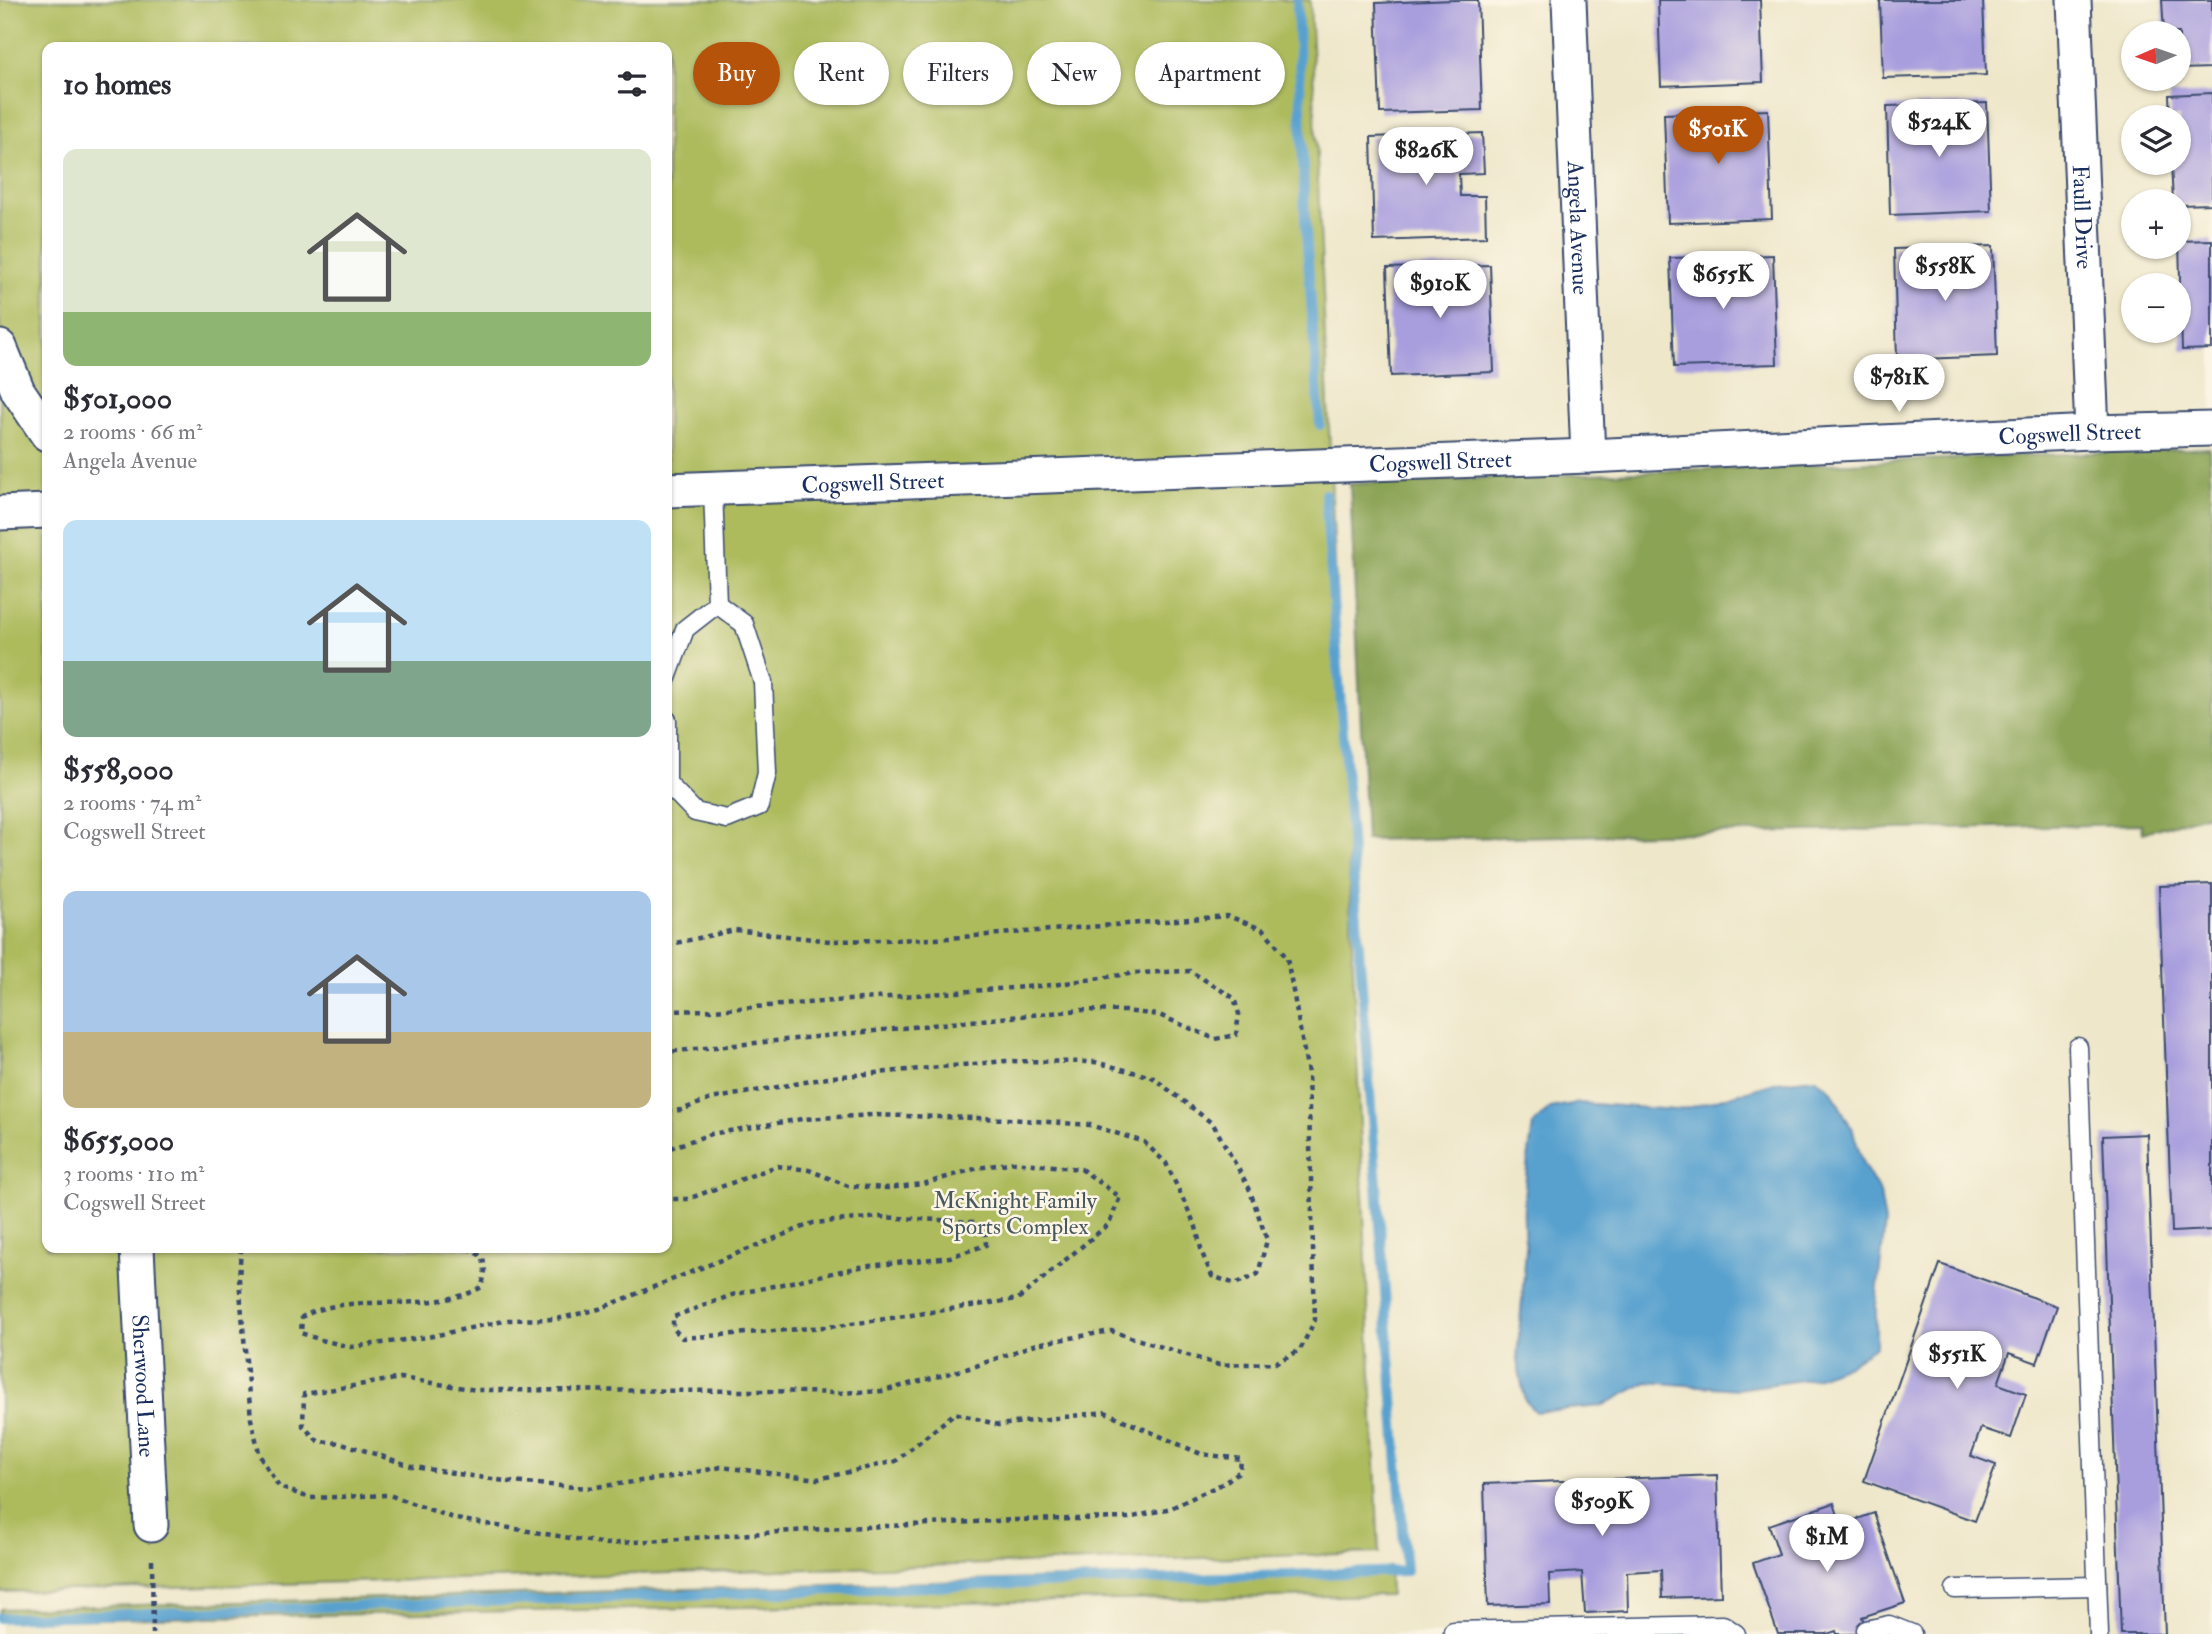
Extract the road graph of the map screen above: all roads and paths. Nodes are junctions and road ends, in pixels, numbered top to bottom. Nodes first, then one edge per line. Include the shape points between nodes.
1 (1569, 0) edge
2 (2074, 0) edge
3 (0, 347) edge
4 (42, 427) edge
5 (2212, 429) edge
6 (2092, 432) junction
7 (1588, 456) junction
8 (713, 488) junction
9 (672, 489) edge
10 (42, 511) edge
11 (0, 513) edge
12 (717, 604) junction
13 (672, 655) edge
14 (672, 788) edge
15 (672, 944) edge
16 (672, 1011) edge
17 (2078, 1046) dead end
18 (672, 1051) edge
19 (672, 1111) edge
20 (672, 1147) edge
21 (672, 1199) edge
22 (137, 1253) edge
23 (242, 1253) edge
24 (476, 1253) edge
25 (151, 1525) dead end
26 (153, 1580) dead end
27 (2097, 1586) junction
28 (1955, 1589) dead end
29 (1867, 1630) dead end
30 (153, 1634) edge
31 (1453, 1634) edge
32 (1736, 1634) edge
33 (1912, 1634) edge
34 (2099, 1634) edge

1 - 7 street, Angela Avenue
2 - 6 street, Faull Drive
3 - 4 street via 18,391
5 - 6 street, Cogswell Street
6 - 7 street, Cogswell Street
7 - 8 street, Cogswell Street
8 - 9 street, Cogswell Street
8 - 12 lane
10 - 11 street
12 - 13 lane via 685,629
12 - 14 lane via 744,624 764,682 767,774 759,806 727,820 695,812
15 - 23 path via 735,930 830,941 936,939 1228,916 1264,930 1287,958 1308,1073 1315,1320 1300,1350 1275,1363 1219,1364 1111,1331 1036,1345 883,1391 836,1393 477,1390 401,1378 303,1394 303,1426 318,1441 342,1443 414,1467 588,1488 721,1467 818,1479 897,1461 955,1413 999,1424 1105,1412 1201,1454 1241,1459 1240,1471 1171,1508 1129,1518 850,1527 606,1544 456,1520 389,1495 310,1498 279,1487 260,1456 251,1419 239,1279
16 - 18 path via 1190,971 1234,998 1239,1014 1236,1035 1215,1039 1159,1015 1080,1010
17 - 27 lane
19 - 20 path via 833,1077 1006,1061 1096,1062 1152,1077 1213,1124 1249,1188 1267,1240 1258,1274 1235,1284 1212,1276 1196,1227 1166,1163 1144,1142 1090,1125 885,1115 814,1118 711,1134
21 - 24 path via 688,1199 777,1166 809,1170 848,1186 887,1188 1014,1162 1081,1169 1120,1197 1109,1224 1018,1299 838,1326 682,1338 673,1328 673,1317 732,1294 860,1268 950,1257 986,1245 985,1230 976,1222 880,1217 813,1223 599,1309 557,1319 508,1320 351,1347 301,1333 302,1317 319,1307 412,1304 469,1294 482,1287 485,1271 483,1257
22 - 25 street, Sherwood Lane
26 - 30 path
27 - 28 lane
27 - 34 lane
29 - 33 lane via 1889,1625
31 - 32 lane via 1723,1625

